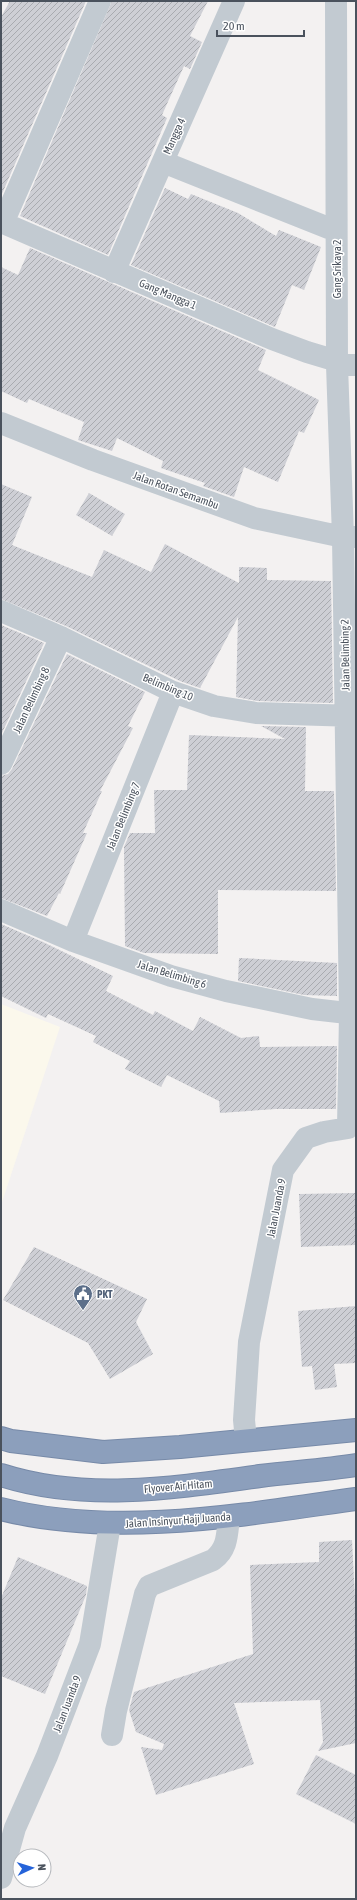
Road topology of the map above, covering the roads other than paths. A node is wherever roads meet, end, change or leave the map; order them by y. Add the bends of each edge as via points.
1 (100, 1) edge
2 (234, 1) edge
3 (336, 1) edge
4 (163, 162) junction
5 (2, 223) edge
6 (336, 231) junction
7 (114, 272) junction
8 (343, 364) edge
9 (1, 423) edge
10 (349, 537) edge
11 (1, 611) edge
12 (61, 637) junction
13 (173, 692) junction
14 (351, 716) edge
15 (1, 764) edge
16 (352, 866) edge
17 (1, 910) edge
18 (73, 941) junction
19 (353, 1014) edge
20 (352, 1128) edge
21 (356, 1430) edge
22 (1, 1438) edge
23 (246, 1440) junction
24 (356, 1465) edge
25 (1, 1475) edge
26 (356, 1499) edge
27 (1, 1509) edge
28 (229, 1517) junction
29 (110, 1524) junction
30 (112, 1735) dead end
31 (4, 1857) edge
32 (1, 1878) edge

1 - 5 street
2 - 4 street, Mangga 4
3 - 6 street, Gang Srikaya 2
4 - 6 street
4 - 7 street, Mangga 4
5 - 7 street, Gang Mangga 1
6 - 8 street, Gang Srikaya 2
7 - 8 street, Gang Mangga 1 via 272,339
8 - 10 street, Gang Srikaya 2
9 - 10 street, Jalan Rotan Semambu via 93,460 254,518
10 - 14 street, Jalan Belimbing 2
11 - 12 street, Belimbing 10
12 - 13 street, Belimbing 10
12 - 15 street, Jalan Belimbing 8
13 - 14 street, Belimbing 10 via 214,706 256,713
13 - 18 street, Jalan Belimbing 7
14 - 16 street, Jalan Belimbing 2
16 - 19 street, Jalan Belimbing 2
17 - 18 street, Jalan Belimbing 6
18 - 19 street, Jalan Belimbing 6 via 171,976 212,987 312,1009
19 - 20 street, Jalan Juanda 9
20 - 23 street, Jalan Juanda 9 via 324,1132 306,1138 283,1170 249,1342 244,1420
21 - 23 highway
22 - 23 highway via 103,1452
24 - 25 highway, Flyover Air Hitam via 190,1486 113,1491 66,1490
26 - 28 highway, Jalan Insinyur Haji Juanda
27 - 29 highway, Jalan Insinyur Haji Juanda via 20,1514
28 - 29 highway, Jalan Insinyur Haji Juanda
28 - 30 street via 225,1545 221,1554 213,1560 149,1586
29 - 31 street, Jalan Juanda 9 via 90,1644 47,1756
31 - 32 street, Jalan Juanda 9

